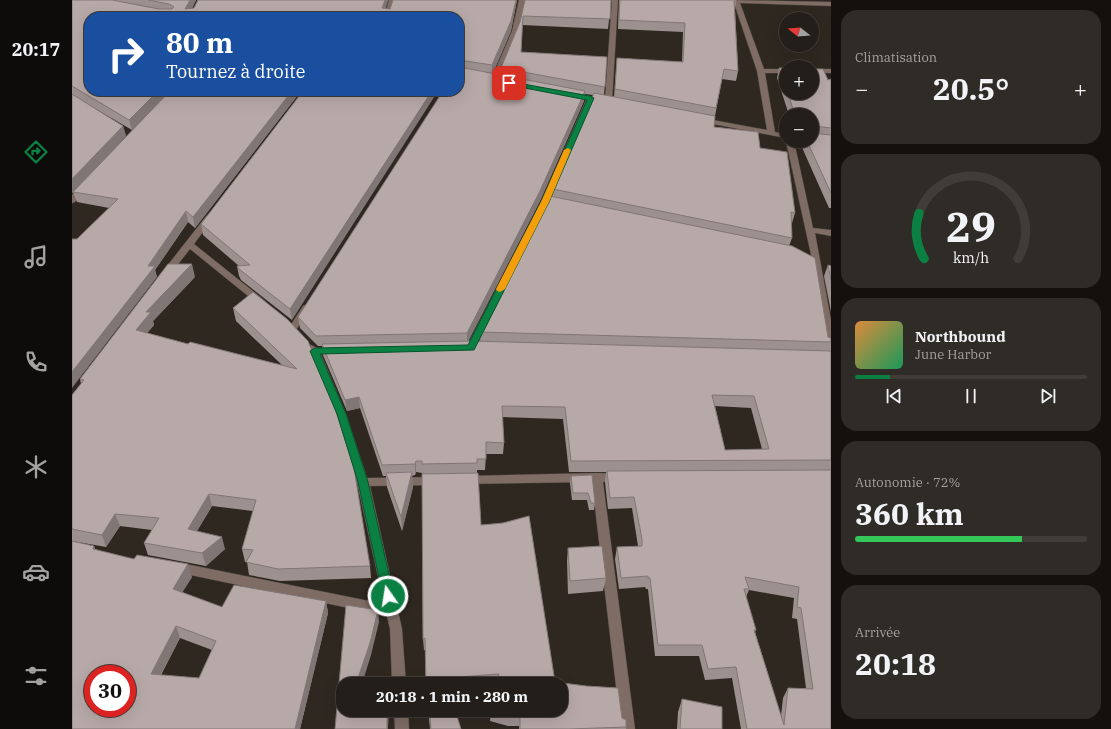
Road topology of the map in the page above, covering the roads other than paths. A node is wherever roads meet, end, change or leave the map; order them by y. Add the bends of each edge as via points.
1 (392, 0) edge
2 (522, 0) edge
3 (615, 0) edge
4 (737, 0) edge
5 (831, 4) edge
6 (388, 12) edge
7 (761, 71) junction
8 (779, 71) edge
9 (819, 71) edge
10 (831, 71) edge
11 (495, 80) edge
12 (561, 93) edge
13 (590, 98) junction
14 (694, 118) edge
15 (771, 133) junction
16 (779, 135) edge
17 (791, 148) edge
18 (88, 182) edge
19 (72, 200) edge
20 (217, 208) edge
21 (809, 230) junction
22 (831, 233) edge
23 (189, 244) junction
24 (160, 282) edge
25 (310, 302) edge
26 (268, 308) edge
27 (470, 348) edge
28 (831, 348) edge
29 (315, 351) junction
30 (346, 351) edge
31 (597, 477) junction
32 (628, 477) edge
33 (363, 482) junction
34 (162, 564) edge
35 (391, 611) junction
36 (399, 677) edge
37 (401, 717) edge
38 (402, 729) edge
39 (628, 729) edge

1 - 6 street
2 - 11 street via 515,31
3 - 13 street via 612,103
4 - 5 street
4 - 7 street
7 - 8 street
7 - 15 street
9 - 10 street
12 - 13 street
13 - 27 street via 549,203
14 - 15 street
15 - 16 street
17 - 21 street
18 - 19 street
20 - 23 street
21 - 22 street
21 - 28 street via 812,258
23 - 24 street
23 - 26 street
25 - 29 street via 296,331
29 - 30 street
29 - 33 street via 342,414
31 - 32 street
31 - 33 street
31 - 39 street
33 - 35 street
34 - 35 street
35 - 36 street via 396,629
37 - 38 street

